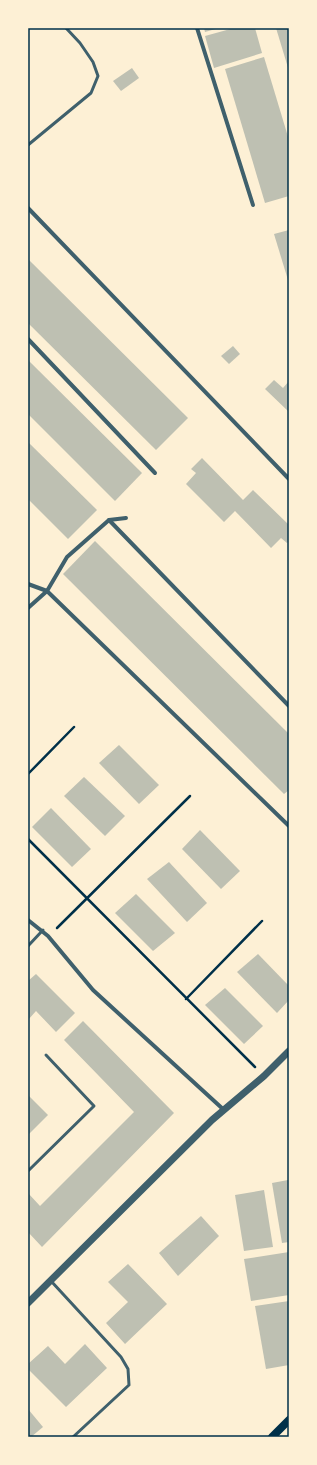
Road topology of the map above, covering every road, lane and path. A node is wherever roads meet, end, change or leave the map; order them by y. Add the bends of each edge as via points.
1 (66, 28) edge
2 (197, 28) edge
3 (28, 145) edge
4 (253, 205) dead end
5 (28, 208) edge
6 (28, 339) edge
7 (155, 473) dead end
8 (289, 479) edge
9 (126, 518) dead end
10 (109, 520) junction
11 (28, 584) edge
12 (47, 591) junction
13 (28, 608) edge
14 (289, 706) edge
15 (74, 727) dead end
16 (28, 774) edge
17 (190, 796) dead end
18 (289, 826) edge
19 (28, 839) edge
20 (86, 898) junction
21 (28, 920) edge
22 (262, 921) dead end
23 (43, 930) junction
24 (48, 936) junction
25 (28, 946) edge
26 (186, 999) junction
27 (289, 1051) edge
28 (46, 1055) dead end
29 (264, 1076) junction
30 (224, 1111) junction
31 (28, 1171) edge
32 (51, 1281) junction
33 (28, 1302) edge
34 (289, 1420) edge
35 (73, 1437) edge
36 (272, 1437) edge

1 - 3 lane via 94,62 98,76 91,93
2 - 4 street
5 - 8 street
6 - 7 street
9 - 10 street
10 - 12 street via 67,557
10 - 14 street
11 - 12 street
12 - 13 street
12 - 18 street
15 - 16 path
17 - 20 path
19 - 20 path
20 - 24 path
20 - 26 path
21 - 23 street
22 - 26 path
23 - 24 street
23 - 25 lane
24 - 30 street via 93,990
26 - 29 path
27 - 29 street
28 - 31 lane via 94,1106
29 - 30 street
30 - 32 street
32 - 33 street
32 - 35 lane via 121,1356 128,1369 129,1385
34 - 36 main road

